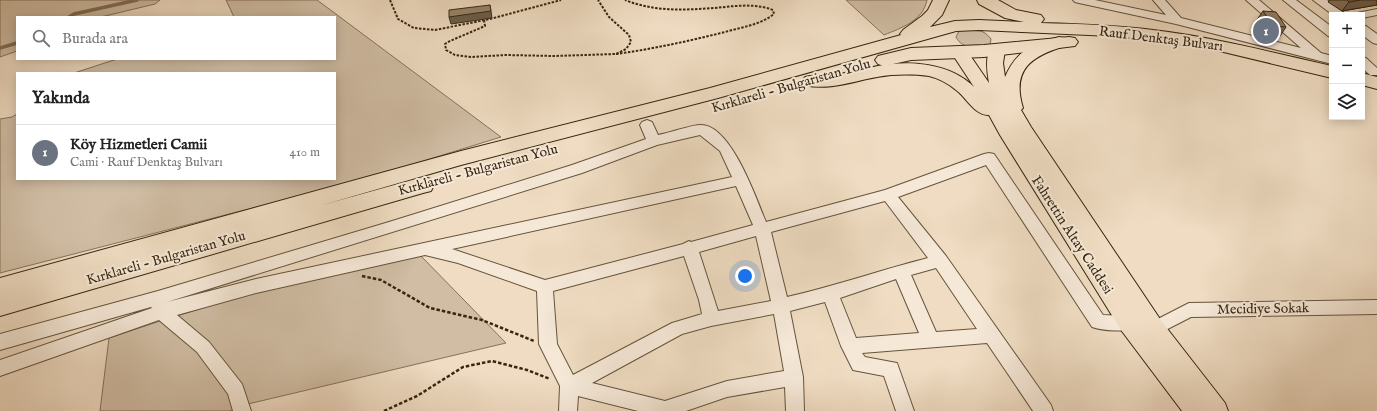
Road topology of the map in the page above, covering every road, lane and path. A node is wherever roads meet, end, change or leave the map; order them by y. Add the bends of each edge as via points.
1 (390, 0) edge
2 (561, 0) edge
3 (598, 0) edge
4 (625, 0) edge
5 (941, 0) edge
6 (950, 0) edge
7 (970, 0) edge
8 (985, 0) edge
9 (1079, 0) edge
10 (1159, 0) edge
11 (1252, 0) edge
12 (1319, 0) edge
13 (1294, 1) edge
14 (1119, 5) edge
15 (1337, 12) edge
16 (1377, 12) edge
17 (1365, 14) edge
18 (484, 20) junction
19 (1329, 20) edge
20 (1177, 21) junction
21 (1320, 22) junction
22 (988, 25) junction
23 (949, 28) junction
24 (1329, 30) edge
25 (1367, 32) edge
26 (1377, 40) edge
27 (1059, 42) junction
28 (1198, 42) junction
29 (894, 44) junction
30 (997, 50) junction
31 (959, 52) junction
32 (616, 54) junction
33 (1317, 56) junction
34 (1329, 59) edge
35 (1365, 66) edge
36 (1329, 71) edge
37 (1370, 75) edge
38 (811, 81) junction
39 (1329, 82) edge
40 (1365, 91) edge
41 (1377, 94) edge
42 (1014, 130) junction
43 (650, 133) junction
44 (741, 180) junction
45 (888, 195) junction
46 (762, 229) junction
47 (689, 248) junction
48 (422, 249) junction
49 (940, 261) junction
50 (901, 271) junction
51 (360, 275) dead end
52 (545, 287) junction
53 (0, 288) edge
54 (830, 294) junction
55 (159, 305) junction
56 (0, 306) edge
57 (781, 306) junction
58 (1377, 306) edge
59 (711, 319) junction
60 (1139, 327) junction
61 (991, 335) junction
62 (931, 340) junction
63 (0, 342) edge
64 (850, 346) junction
65 (549, 347) junction
66 (0, 368) edge
67 (794, 377) junction
68 (569, 386) junction
69 (663, 410) edge
70 (242, 411) edge
71 (384, 411) edge
72 (568, 411) edge
73 (795, 411) edge
74 (905, 411) edge
75 (1044, 411) edge
76 (1197, 411) edge
77 (1216, 411) edge

1 - 18 path via 398,19 414,28 435,30
2 - 18 path
3 - 32 path via 609,17 629,35 631,42 626,49
4 - 32 path via 635,5 664,11 759,6 773,10 774,14 769,18 694,41
5 - 29 highway via 938,10 925,24
6 - 23 highway
7 - 22 highway
8 - 28 highway via 1021,17 1142,30
9 - 14 street, Rauf Denktaş Bulvarı
10 - 20 street
11 - 33 street
12 - 15 street
13 - 21 street
14 - 20 street, Rauf Denktaş Bulvarı
16 - 17 street
18 - 32 path via 485,26 476,32 455,37 445,44 446,50 472,57
19 - 21 street
20 - 33 street, Rauf Denktaş Bulvarı
21 - 24 street
22 - 23 highway, Rauf Denktaş Bulvarı
22 - 28 highway, Rauf Denktaş Bulvarı via 1111,31
22 - 30 highway via 995,35
23 - 29 highway, Kırklareli - Bulgaristan Yolu
23 - 31 highway
25 - 26 street
27 - 30 highway, Rauf Denktaş Bulvarı
27 - 39 highway, Rauf Denktaş Bulvarı via 1100,42 1159,47
27 - 42 main road via 1041,47 1020,64 1011,83
28 - 36 highway, Rauf Denktaş Bulvarı
29 - 53 highway, Kırklareli - Bulgaristan Yolu via 461,158
30 - 31 highway, Kırklareli - Bulgaristan Yolu
30 - 42 main road, Fahrettin Altay Caddesi via 997,82
31 - 38 highway, Kırklareli - Bulgaristan Yolu via 911,54
31 - 42 main road, Fahrettin Altay Caddesi
33 - 34 street, Rauf Denktaş Bulvarı
35 - 37 street
38 - 42 main road via 843,79 896,68 930,71 944,75 963,86
38 - 43 highway, Kırklareli - Bulgaristan Yolu via 723,106
40 - 41 highway
42 - 60 main road, Fahrettin Altay Caddesi
43 - 44 street via 701,130 709,134 725,148
43 - 55 street via 577,169
43 - 56 highway, Kırklareli - Bulgaristan Yolu via 459,175
44 - 46 street
44 - 48 street
45 - 46 street
45 - 49 street
45 - 60 street via 989,158 1098,322
46 - 47 street
46 - 57 street
47 - 52 street
47 - 59 street
48 - 52 street via 459,257
48 - 55 street
49 - 50 street
49 - 61 street
50 - 54 street
50 - 62 street
51 - 65 path via 381,280 430,308 482,320
52 - 65 street
54 - 57 street
54 - 64 street
55 - 63 street
55 - 66 street
55 - 70 street via 202,347 236,390
57 - 59 street
57 - 67 street
58 - 60 street, Mecidiye Sokak via 1189,310
59 - 68 street via 678,328
60 - 76 main road, Fahrettin Altay Caddesi
60 - 77 main road, Fahrettin Altay Caddesi
61 - 62 street
61 - 75 street
62 - 64 street
64 - 74 street via 859,364 891,369
65 - 68 street
67 - 69 street via 728,388
67 - 73 street
68 - 69 street
68 - 71 path via 527,370 492,361 463,366 416,396
68 - 72 street

